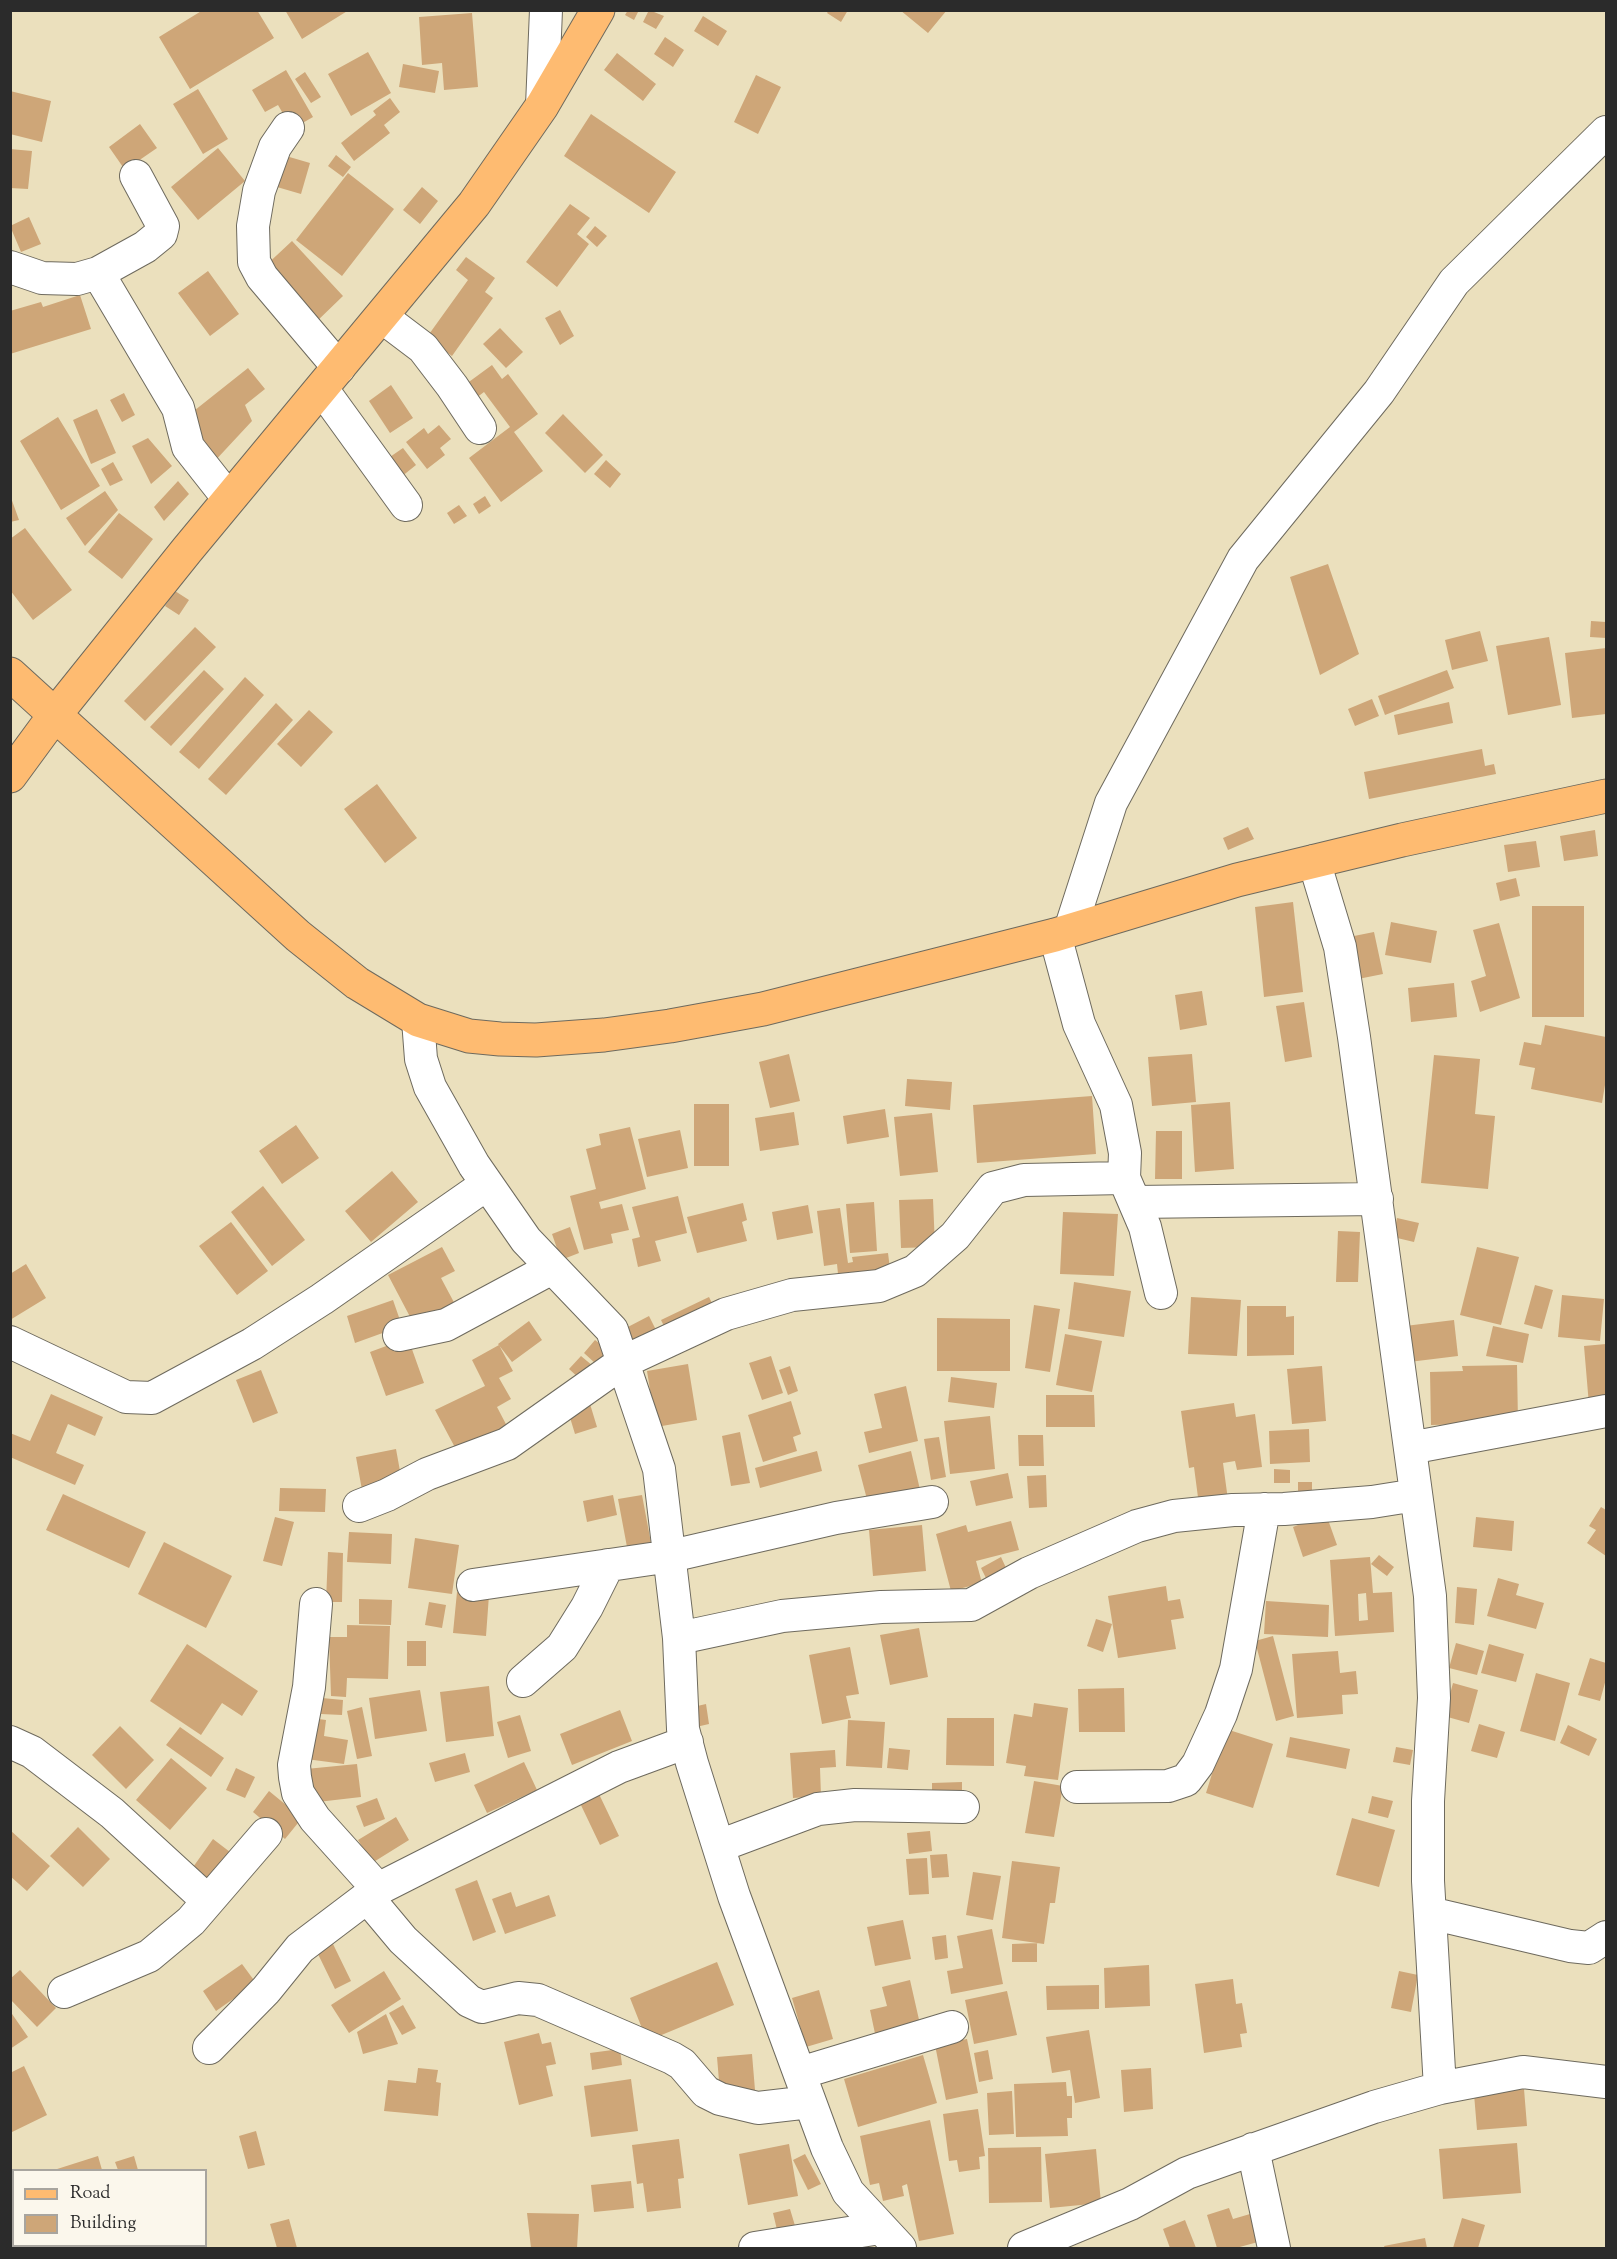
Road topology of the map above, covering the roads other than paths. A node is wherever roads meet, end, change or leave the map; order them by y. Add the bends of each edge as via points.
1 (598, 10) edge
2 (548, 11) edge
3 (542, 106) junction
4 (288, 128) dead end
5 (1606, 132) edge
6 (136, 176) dead end
7 (10, 267) edge
8 (98, 273) junction
9 (382, 317) junction
10 (331, 378) junction
11 (480, 428) dead end
12 (229, 499) junction
13 (406, 505) dead end
14 (14, 682) edge
15 (54, 716) junction
16 (10, 776) edge
17 (1606, 796) edge
18 (1314, 861) junction
19 (1063, 932) junction
20 (418, 1020) junction
21 (487, 1184) junction
22 (1129, 1190) junction
23 (1377, 1199) junction
24 (552, 1268) junction
25 (1161, 1293) dead end
26 (399, 1335) dead end
27 (10, 1342) edge
28 (622, 1362) junction
29 (1606, 1411) edge
30 (1410, 1448) junction
31 (1416, 1495) junction
32 (932, 1502) dead end
33 (359, 1506) dead end
34 (1264, 1509) junction
35 (671, 1556) junction
36 (608, 1565) junction
37 (473, 1585) dead end
38 (316, 1604) dead end
39 (679, 1638) junction
40 (524, 1681) dead end
41 (10, 1742) edge
42 (687, 1743) junction
43 (1077, 1787) dead end
44 (963, 1807) dead end
45 (266, 1834) dead end
46 (720, 1846) junction
47 (373, 1893) junction
48 (208, 1901) junction
49 (1430, 1913) junction
50 (1606, 1936) edge
51 (64, 1992) dead end
52 (952, 2027) dead end
53 (208, 2048) dead end
54 (1606, 2082) edge
55 (805, 2087) junction
56 (1440, 2088) junction
57 (1253, 2149) junction
58 (890, 2238) edge
59 (755, 2248) edge
60 (1024, 2248) edge
61 (1274, 2248) edge

1 - 3 main road
2 - 3 street
3 - 9 main road via 474,204
4 - 10 street via 275,147 259,190 253,226 254,262
5 - 19 street via 1454,282 1379,392 1243,559 1111,803
6 - 8 street via 161,220 161,234
7 - 8 street via 62,281
8 - 12 street via 178,408 188,447
9 - 10 main road
9 - 11 street via 423,348
10 - 12 main road
10 - 13 street
12 - 15 main road
14 - 15 main road
15 - 16 main road
15 - 20 main road via 298,936 357,983
17 - 18 main road
18 - 19 main road
18 - 23 street via 1340,948
19 - 20 main road via 833,994 670,1026 536,1040 469,1036
19 - 22 street via 1079,1024 1116,1105
20 - 21 street via 421,1059 430,1088
21 - 24 street via 526,1240
21 - 27 street via 272,1331 152,1398 126,1397
22 - 23 street
22 - 25 street via 1145,1227
22 - 28 street via 1024,1180 993,1188 955,1236 915,1271 879,1286 792,1296 726,1314
23 - 30 street
24 - 26 street via 446,1325
24 - 28 street via 612,1330
28 - 33 street via 507,1444 427,1474
28 - 35 street via 659,1469
29 - 30 street
30 - 31 street
31 - 34 street
31 - 49 street via 1430,1596 1434,1698 1428,1802
32 - 35 street via 836,1518
34 - 39 street via 1174,1516 1137,1526 1029,1573 971,1605 881,1607 782,1616
34 - 43 street via 1236,1669 1198,1764 1186,1780 1168,1786
35 - 36 street
35 - 39 street
36 - 37 street
36 - 40 street via 562,1647
38 - 47 street via 309,1687 294,1765 298,1793
39 - 42 street
41 - 48 street via 32,1752 112,1813
42 - 46 street
42 - 47 street via 619,1767
44 - 46 street via 855,1805 818,1809
45 - 48 street
46 - 55 street via 734,1896
47 - 53 street via 300,1948 266,1990
47 - 55 street via 403,1940 469,2001 482,2007 518,1998 538,2000 672,2058 706,2092 720,2099 758,2108
48 - 51 street via 191,1921 148,1956
49 - 50 street via 1570,1946 1589,1948
49 - 56 street
52 - 55 street
54 - 56 street via 1523,2072
55 - 58 street via 848,2192
56 - 57 street
57 - 60 street via 1187,2173 1130,2204
57 - 61 street
58 - 59 street

